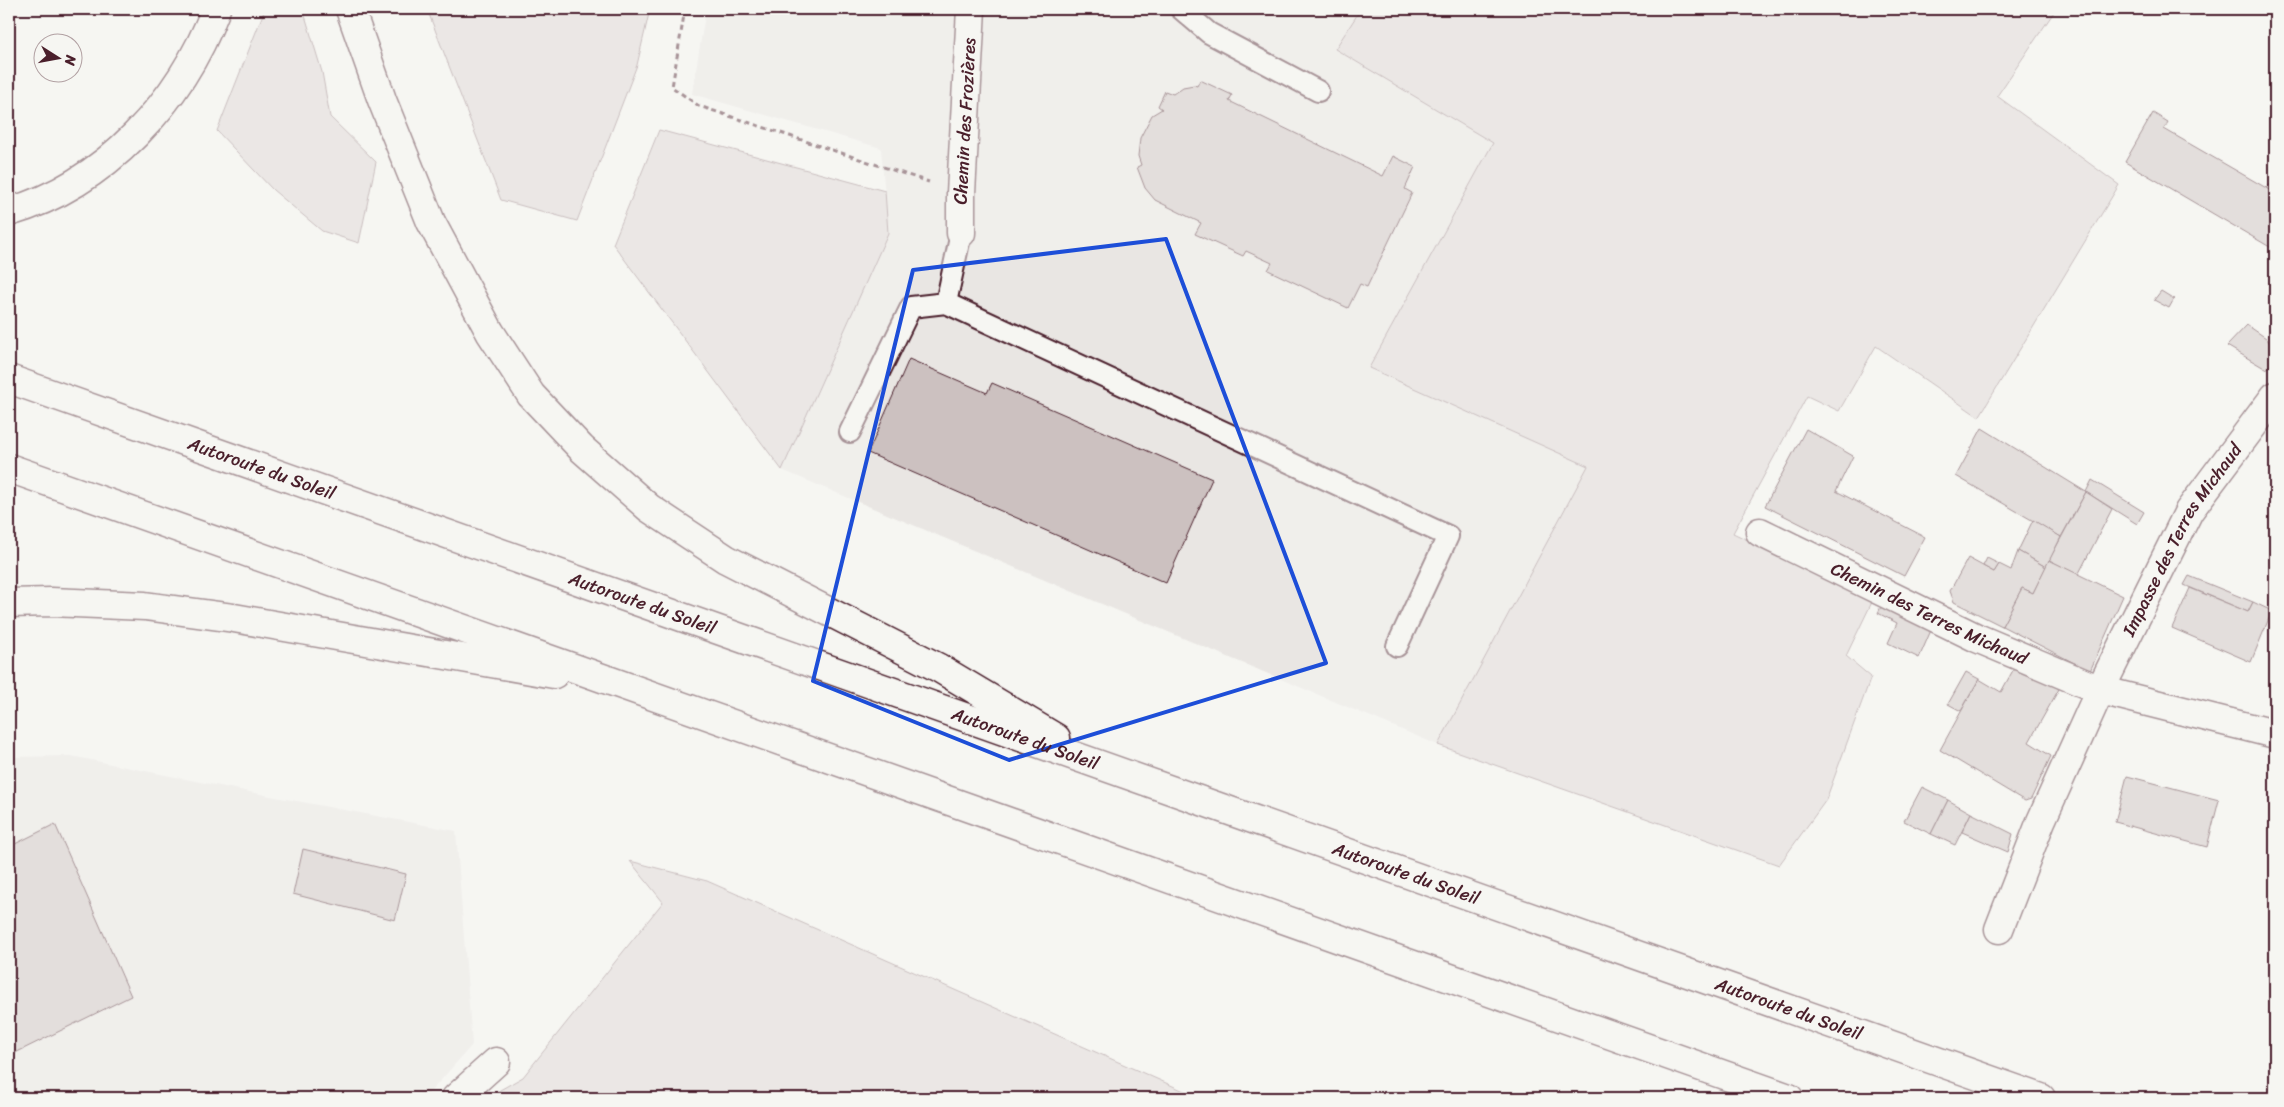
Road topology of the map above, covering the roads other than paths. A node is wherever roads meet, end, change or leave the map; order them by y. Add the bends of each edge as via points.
1 (216, 9) edge
2 (350, 9) edge
3 (972, 9) edge
4 (1181, 9) edge
5 (1318, 91) dead end
6 (9, 212) edge
7 (961, 232) joint
8 (946, 303) junction
9 (9, 379) edge
10 (2275, 396) edge
11 (850, 432) dead end
12 (9, 468) edge
13 (1760, 532) dead end
14 (9, 603) edge
15 (1397, 646) dead end
16 (633, 688) junction
17 (2100, 690) junction
18 (2275, 734) edge
19 (1107, 769) junction
20 (1999, 929) dead end
21 (496, 1062) dead end
22 (456, 1098) edge
23 (1789, 1098) edge
24 (2041, 1098) edge

1 - 6 main road via 188,68 163,105 135,137 97,168 59,190
2 - 19 main road via 431,222 490,332 531,395 582,449 649,508 726,559 939,668
3 - 7 main road, Chemin des Frozières
4 - 5 lane via 1209,33
7 - 8 lane
8 - 11 lane via 910,307
8 - 15 lane via 1448,536
9 - 19 main road, Autoroute du Soleil
10 - 17 main road, Impasse des Terres Michaud via 2189,511
12 - 16 main road
13 - 17 main road, Chemin des Terres Michaud via 1977,638
14 - 16 main road via 145,606 224,616
16 - 23 main road
17 - 18 main road, Chemin des Terres Michaud
17 - 20 main road via 2041,821
19 - 24 main road, Autoroute du Soleil
21 - 22 main road

